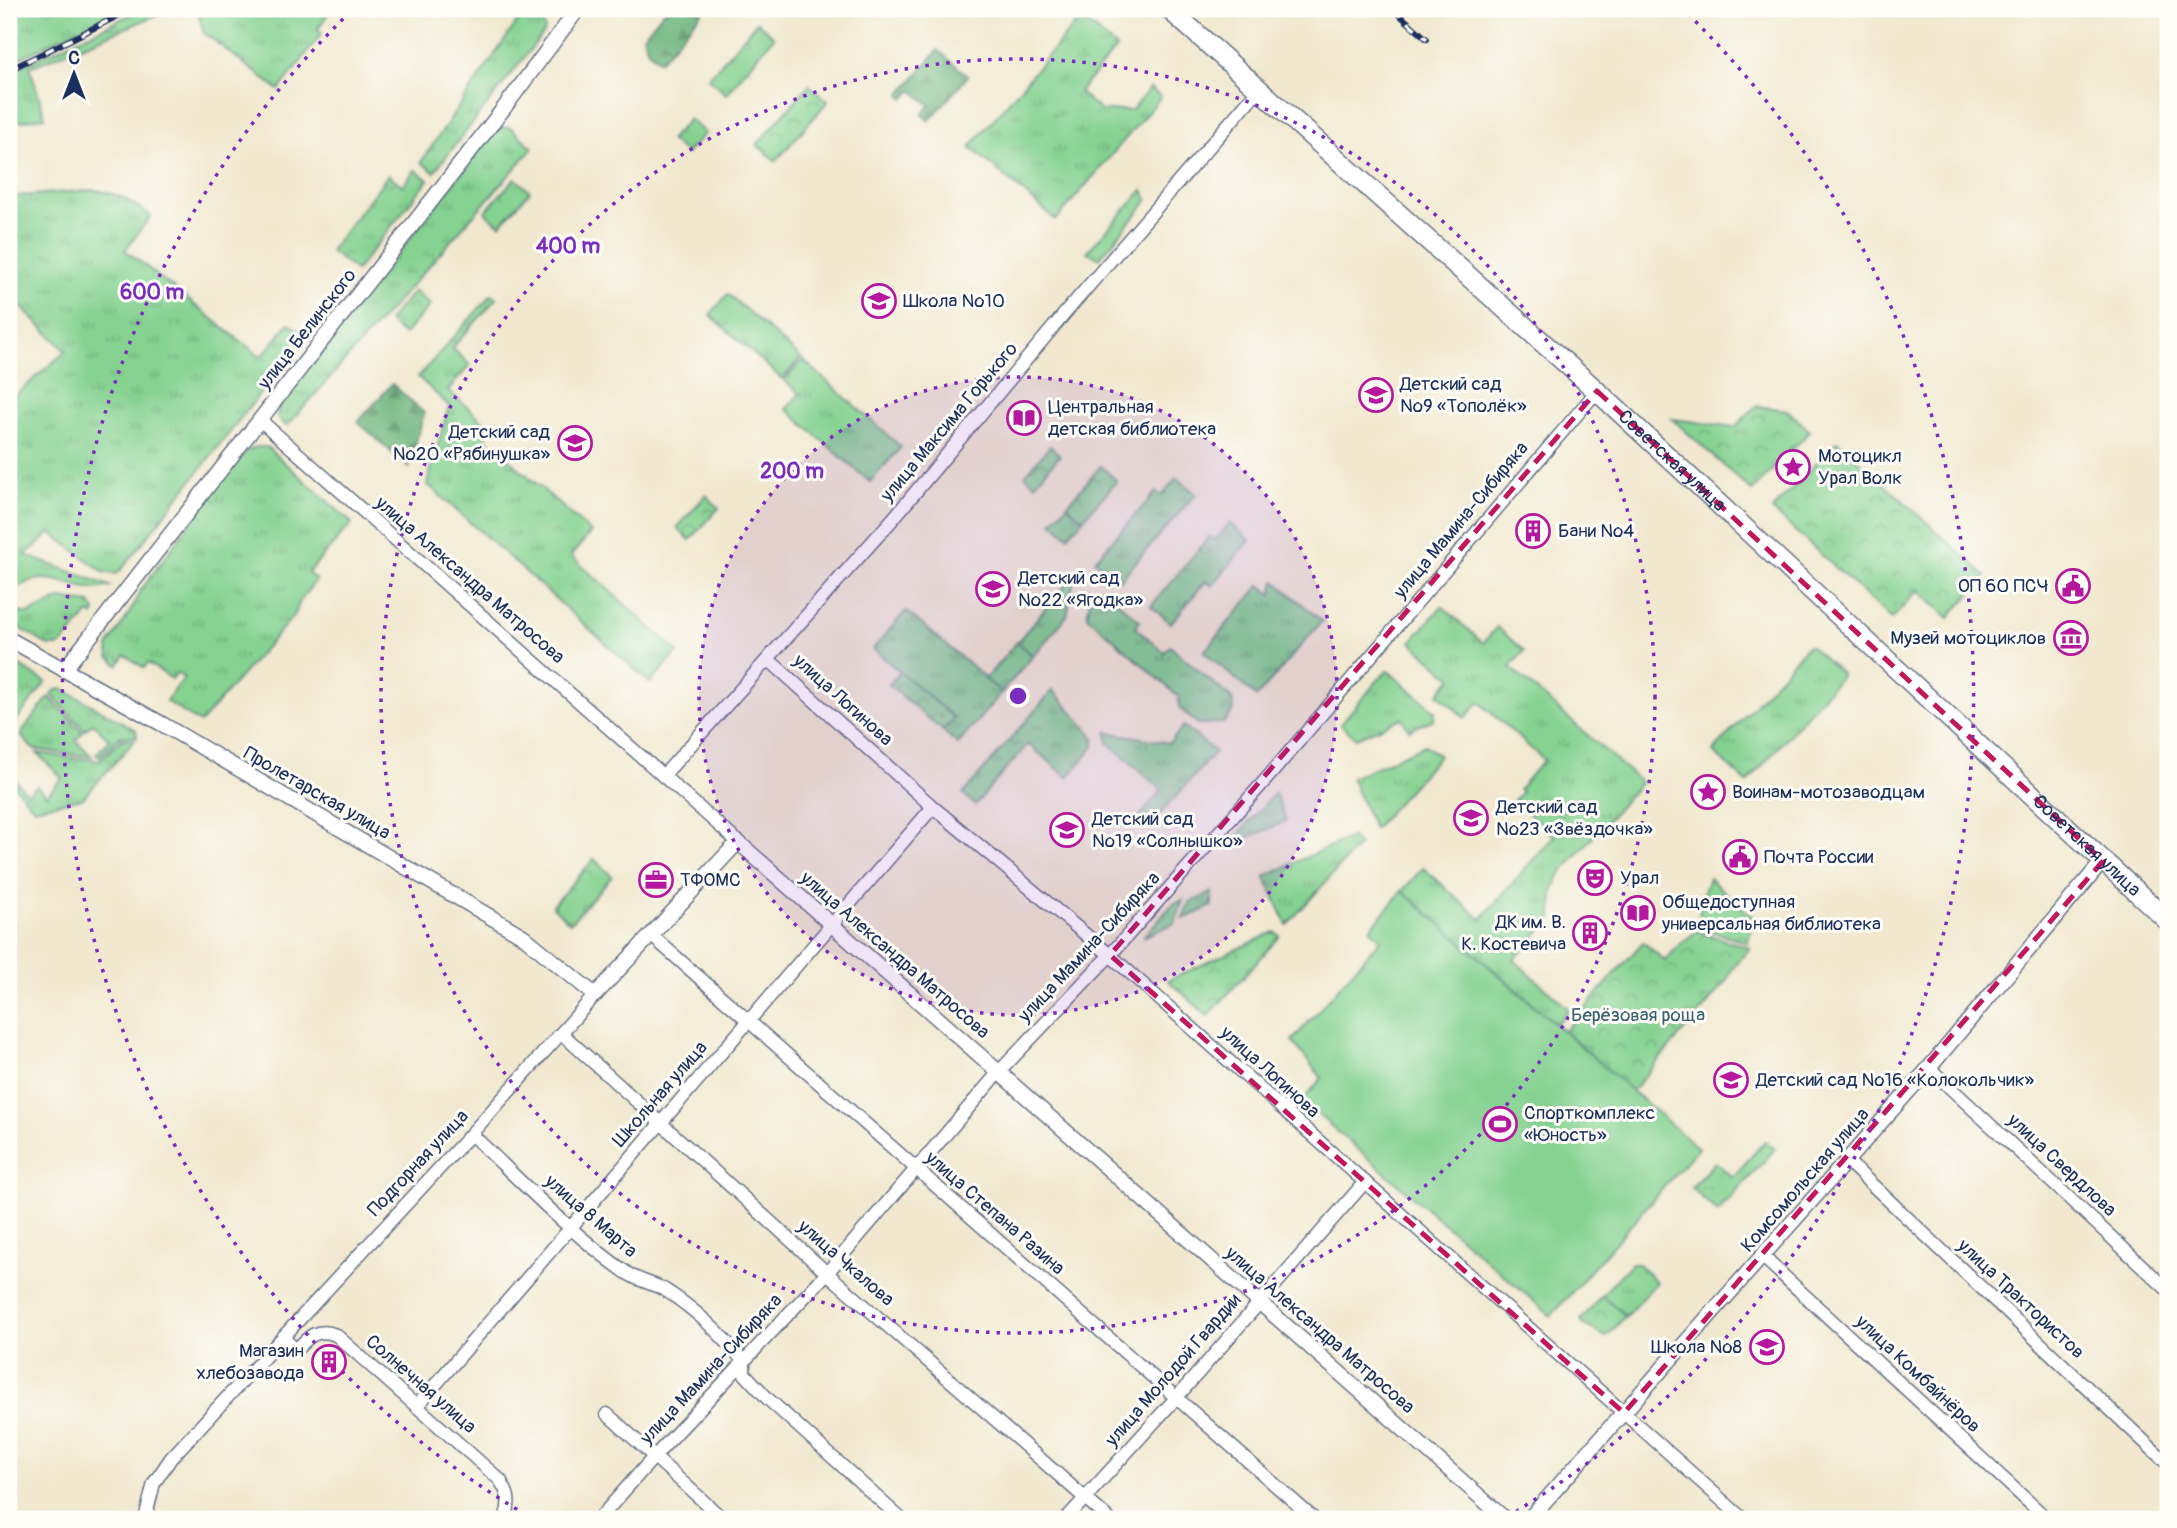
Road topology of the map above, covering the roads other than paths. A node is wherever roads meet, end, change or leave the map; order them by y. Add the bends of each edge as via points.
1 (578, 9) edge
2 (1168, 9) edge
3 (1259, 89) junction
4 (1597, 391) junction
5 (260, 420) junction
6 (9, 639) edge
7 (768, 659) junction
8 (64, 670) junction
9 (663, 776) junction
10 (933, 807) junction
11 (738, 842) junction
12 (2104, 860) junction
13 (2168, 920) edge
14 (830, 925) junction
15 (651, 935) junction
16 (1110, 956) junction
17 (595, 995) junction
18 (749, 1023) junction
19 (561, 1033) junction
20 (1929, 1068) junction
21 (999, 1072) junction
22 (661, 1123) junction
23 (471, 1134) junction
24 (1847, 1161) junction
25 (917, 1171) junction
26 (1365, 1182) junction
27 (570, 1226) junction
28 (1763, 1256) junction
29 (827, 1273) junction
30 (2168, 1290) edge
31 (1259, 1302) junction
32 (283, 1338) junction
33 (744, 1362) junction
34 (1177, 1397) junction
35 (417, 1406) junction
36 (1624, 1413) junction
37 (607, 1414) dead end
38 (653, 1458) junction
39 (2168, 1464) edge
40 (1086, 1498) junction
41 (506, 1518) edge
42 (145, 1519) edge
43 (599, 1519) edge
44 (723, 1519) edge
45 (901, 1519) edge
46 (1066, 1519) edge
47 (1109, 1519) edge
48 (1314, 1519) edge
49 (1505, 1519) edge
50 (1529, 1519) edge
51 (1742, 1519) edge
52 (2047, 1519) edge

1 - 5 street, улица Белинского
2 - 3 main road, Советская улица
3 - 4 main road, Советская улица
3 - 7 street, улица Максима Горького
4 - 12 main road, Советская улица
4 - 16 street, улица Мамина-Сибиряка
5 - 8 street, улица Белинского
5 - 9 street, улица Александра Матросова
6 - 8 street, Пролетарская улица
7 - 9 street, улица Максима Горького
7 - 10 street, улица Логинова
8 - 17 street, Пролетарская улица via 523,936
9 - 11 street, улица Александра Матросова
10 - 14 street, Школьная улица
10 - 16 street, улица Логинова
11 - 14 street, улица Александра Матросова
11 - 15 street, Подгорная улица
12 - 13 main road, Советская улица
12 - 20 street, Комсомольская улица
14 - 18 street, Школьная улица
14 - 21 street, улица Александра Матросова
15 - 17 street, Подгорная улица
15 - 18 street, улица Степана Разина
16 - 21 street, улица Мамина-Сибиряка
16 - 26 street, улица Логинова
17 - 19 street, Подгорная улица
18 - 22 street, Школьная улица
18 - 25 street, улица Степана Разина
19 - 22 street, улица Чкалова
19 - 23 street, Подгорная улица
20 - 24 street, Комсомольская улица
20 - 30 street, улица Свердлова
21 - 25 street, улица Мамина-Сибиряка
21 - 31 street, улица Александра Матросова
22 - 27 street, Школьная улица
22 - 29 street, улица Чкалова
23 - 27 street, улица 8 Марта
23 - 32 street, Подгорная улица
24 - 28 street, Комсомольская улица
24 - 39 street, улица Трактористов
25 - 29 street, улица Мамина-Сибиряка
25 - 34 street, улица Степана Разина
26 - 31 street, улица Молодой Гвардии
26 - 36 street, улица Логинова
27 - 33 street, улица 8 Марта via 628,1274 664,1289 696,1313
27 - 35 street, Школьная улица
28 - 36 street, Комсомольская улица
28 - 52 street, улица Комбайнёров
29 - 33 street, улица Мамина-Сибиряка
29 - 40 street, улица Чкалова
31 - 34 street, улица Молодой Гвардии
31 - 49 street, улица Александра Матросова
32 - 35 street, Солнечная улица via 296,1350 318,1332 336,1335
32 - 42 street, Подгорная улица via 166,1465 155,1483
33 - 38 street, улица Мамина-Сибиряка
33 - 45 street, улица 8 Марта via 744,1373 768,1399
34 - 40 street, улица Молодой Гвардии
34 - 48 street, улица Степана Разина
35 - 41 street, Солнечная улица via 500,1480 509,1494
36 - 50 street, Комсомольская улица
36 - 51 street, улица Логинова
37 - 38 street
38 - 43 street, улица Мамина-Сибиряка
38 - 44 street
40 - 46 street, улица Молодой Гвардии
40 - 47 street, улица Чкалова

